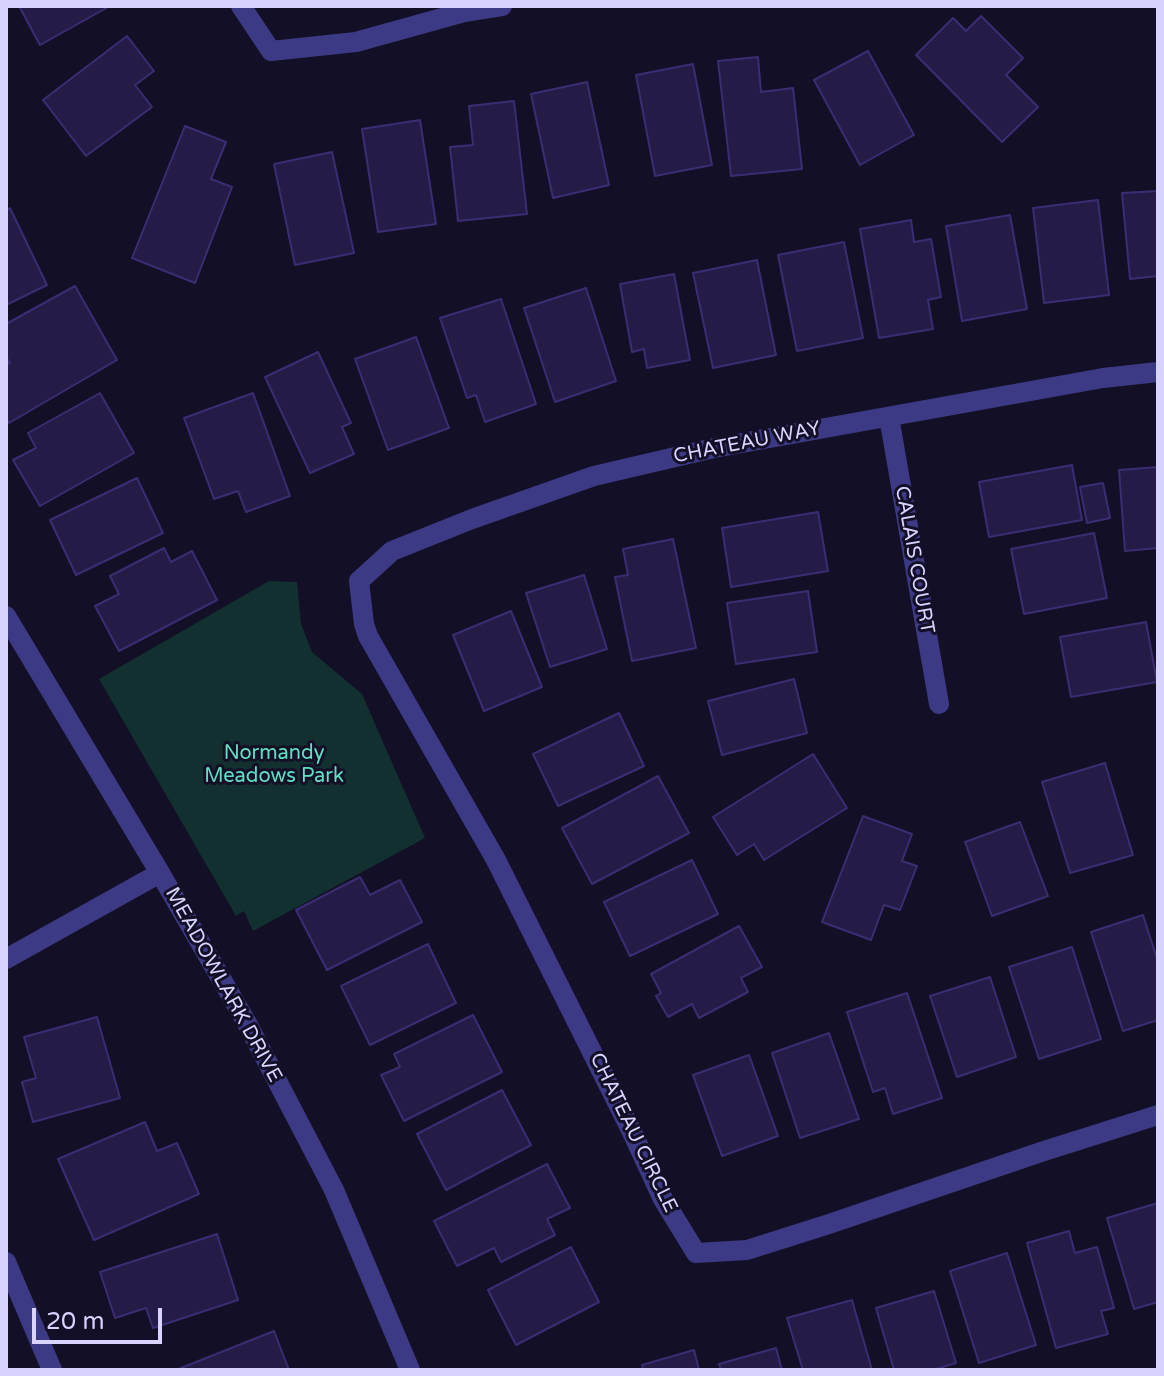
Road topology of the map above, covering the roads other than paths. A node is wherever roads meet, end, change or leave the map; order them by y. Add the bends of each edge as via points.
1 (241, 6) edge
2 (502, 6) edge
3 (1158, 372) edge
4 (889, 417) junction
5 (359, 581) joint
6 (6, 616) edge
7 (939, 704) dead end
8 (160, 873) junction
9 (6, 959) edge
10 (1158, 1115) edge
11 (6, 1262) edge
12 (52, 1370) edge
13 (410, 1370) edge

1 - 2 street via 271,51 356,42
3 - 4 street, CHATEAU WAY
4 - 5 street, CHATEAU WAY via 594,476 392,551
4 - 7 street, CALAIS COURT
5 - 10 street, CHATEAU CIRCLE via 368,636 496,860 663,1199 696,1253 747,1250
6 - 8 street, MEADOWLARK DRIVE
8 - 9 street
8 - 13 street, MEADOWLARK DRIVE via 248,1025 334,1190
11 - 12 street

